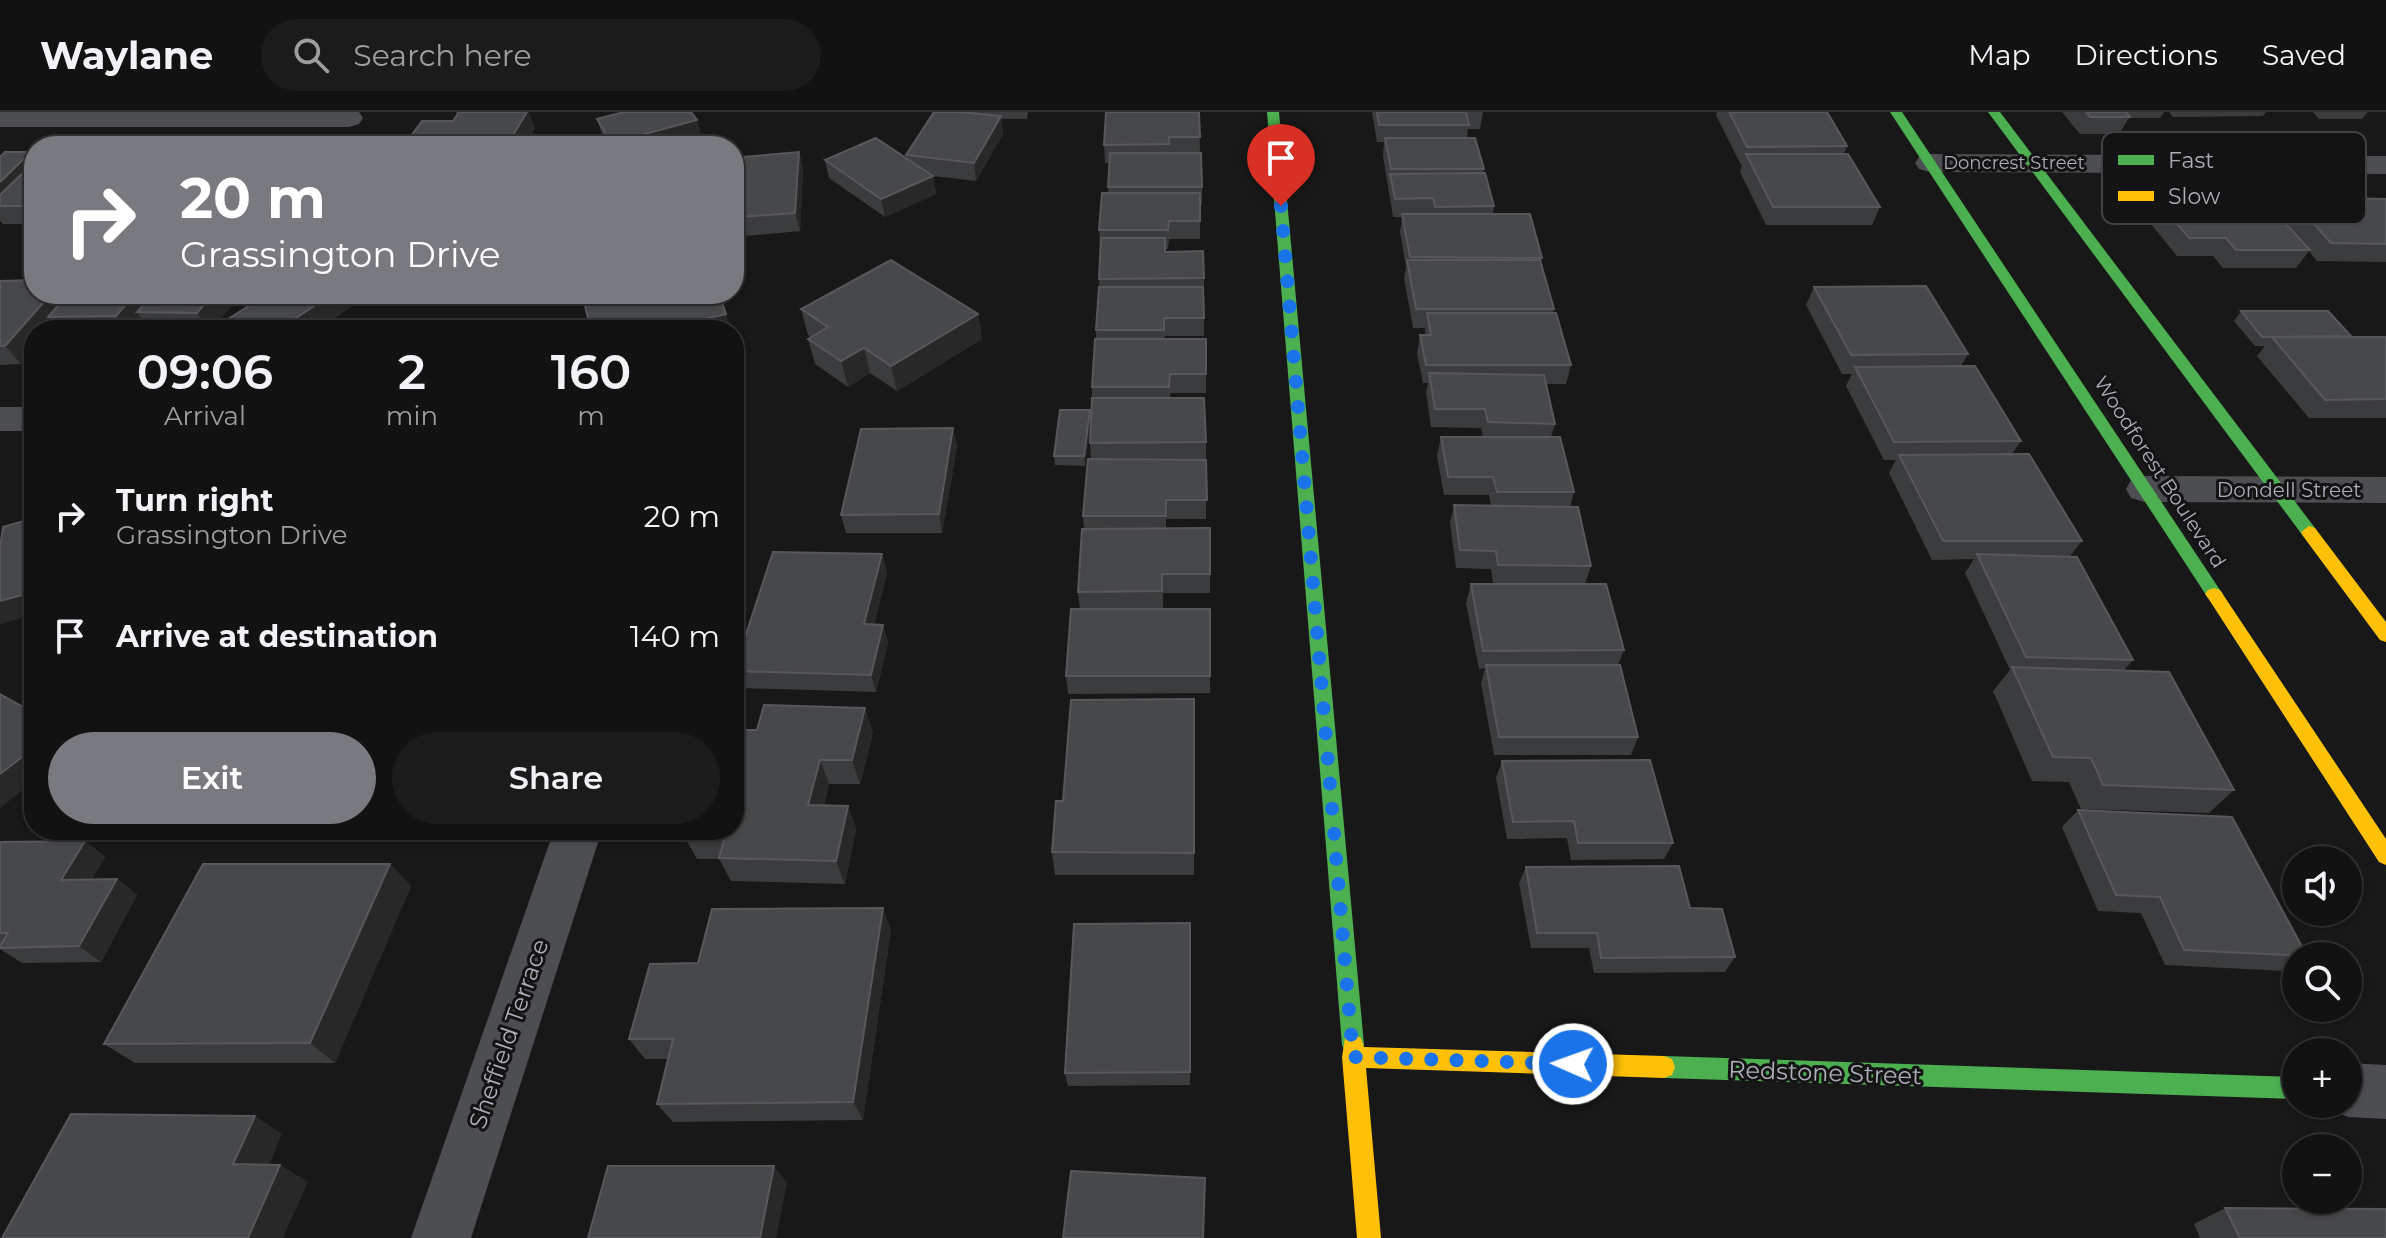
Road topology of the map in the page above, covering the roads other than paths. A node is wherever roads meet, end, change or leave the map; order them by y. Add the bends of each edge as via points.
1 (1273, 112) edge
2 (1896, 112) edge
3 (1994, 112) edge
4 (0, 118) edge
5 (349, 118) dead end
6 (1930, 163) junction
7 (2032, 164) junction
8 (2102, 164) edge
9 (2366, 165) edge
10 (2386, 165) edge
11 (0, 419) edge
12 (24, 419) edge
13 (2145, 489) junction
14 (2277, 490) junction
15 (2386, 490) edge
16 (2386, 635) edge
17 (575, 840) edge
18 (2386, 856) edge
19 (1353, 1057) junction
20 (2282, 1088) edge
21 (2362, 1091) edge
22 (2386, 1092) edge
23 (441, 1238) edge
24 (1369, 1238) edge

1 - 19 main road
2 - 6 main road, Woodforest Boulevard
3 - 7 main road
4 - 5 street
6 - 7 street, Doncrest Street
6 - 13 main road, Woodforest Boulevard
7 - 8 street, Doncrest Street
7 - 14 main road
9 - 10 street, Doncrest Street
11 - 12 street
13 - 14 street, Dondell Street
13 - 18 main road, Woodforest Boulevard
14 - 15 street, Dondell Street
14 - 16 main road
17 - 23 street, Sheffield Terrace
19 - 20 main road, Redstone Street
19 - 24 main road
21 - 22 street

